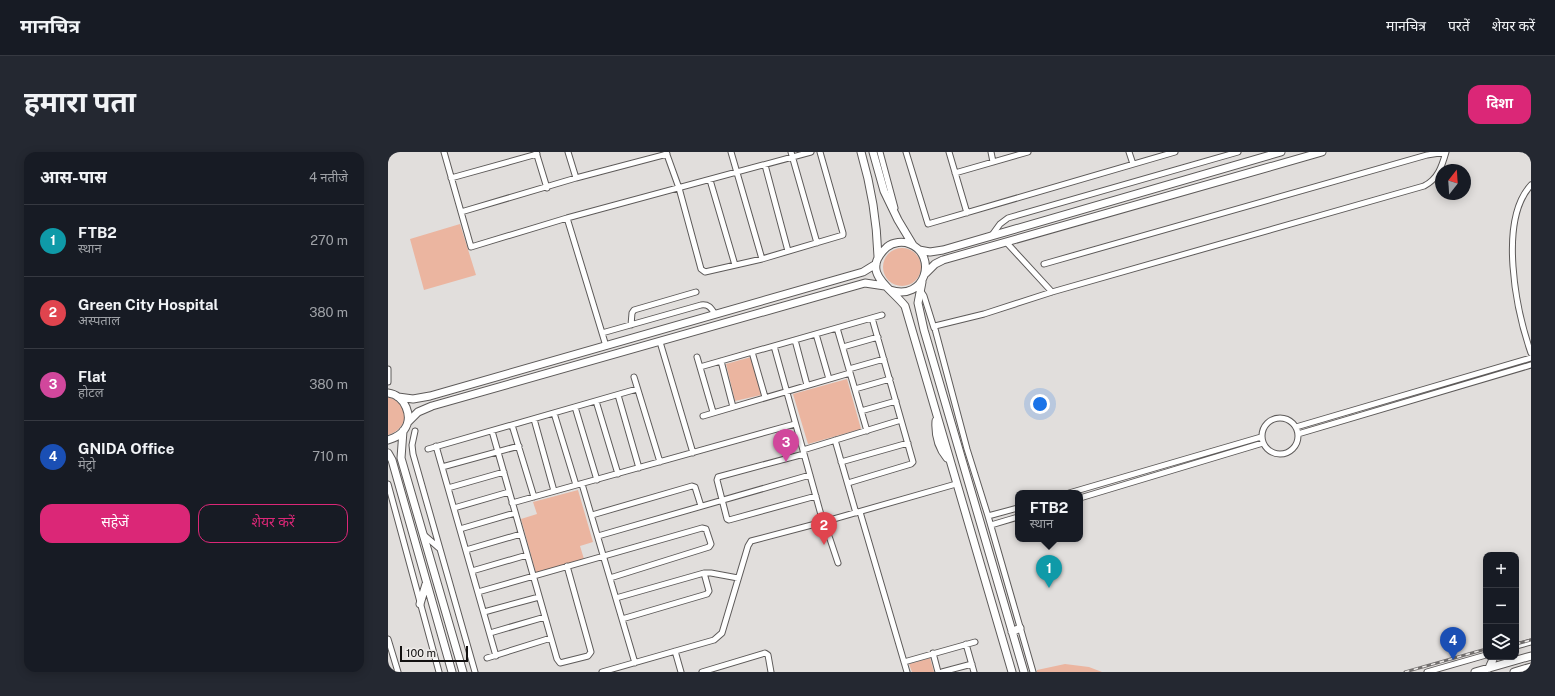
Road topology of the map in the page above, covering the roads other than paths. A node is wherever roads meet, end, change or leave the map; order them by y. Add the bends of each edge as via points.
1 (444, 152) edge
2 (568, 152) edge
3 (731, 152) edge
4 (811, 152) edge
5 (820, 152) edge
6 (861, 152) edge
7 (874, 152) edge
8 (880, 152) edge
9 (906, 152) edge
10 (949, 152) edge
11 (991, 152) edge
12 (1028, 152) edge
13 (1129, 152) edge
14 (1175, 152) edge
15 (1238, 152) edge
16 (1281, 152) edge
17 (1322, 152) edge
18 (536, 153) edge
19 (666, 153) edge
20 (1228, 153) edge
21 (1162, 154) edge
22 (792, 155) edge
23 (994, 162) junction
24 (1133, 164) junction
25 (766, 165) junction
26 (1232, 166) junction
27 (737, 173) junction
28 (955, 173) junction
29 (452, 178) junction
30 (576, 178) junction
31 (710, 180) junction
32 (1531, 185) edge
33 (547, 188) junction
34 (679, 188) junction
35 (461, 212) junction
36 (966, 213) junction
37 (567, 218) junction
38 (898, 220) junction
39 (992, 235) junction
40 (1006, 242) junction
41 (817, 243) junction
42 (916, 247) junction
43 (788, 251) junction
44 (762, 259) junction
45 (877, 261) junction
46 (1044, 264) dead end
47 (735, 265) junction
48 (924, 276) junction
49 (887, 288) junction
50 (920, 290) junction
51 (696, 292) dead end
52 (1052, 292) junction
53 (716, 314) junction
54 (882, 315) dead end
55 (872, 318) junction
56 (631, 325) junction
57 (837, 328) junction
58 (934, 328) junction
59 (602, 333) junction
60 (816, 334) junction
61 (878, 337) junction
62 (795, 340) junction
63 (660, 342) junction
64 (606, 346) junction
65 (774, 346) junction
66 (843, 347) junction
67 (752, 352) junction
68 (1531, 353) edge
69 (697, 357) dead end
70 (1531, 358) edge
71 (884, 359) junction
72 (721, 361) junction
73 (1531, 365) edge
74 (700, 367) junction
75 (388, 369) edge
76 (850, 371) junction
77 (634, 377) dead end
78 (828, 379) junction
79 (890, 379) junction
80 (388, 382) edge
81 (807, 385) junction
82 (638, 389) junction
83 (855, 389) junction
84 (786, 391) junction
85 (391, 393) edge
86 (618, 395) junction
87 (766, 397) junction
88 (596, 401) junction
89 (896, 401) junction
90 (575, 407) junction
91 (733, 407) junction
92 (861, 411) junction
93 (713, 412) junction
94 (554, 413) junction
95 (702, 416) dead end
96 (534, 418) junction
97 (901, 420) junction
98 (408, 422) junction
99 (795, 424) junction
100 (512, 425) junction
101 (1296, 428) junction
102 (492, 430) junction
103 (867, 430) junction
104 (403, 431) junction
105 (415, 431) dead end
106 (1298, 434) junction
107 (1261, 437) junction
108 (388, 440) edge
109 (835, 440) junction
110 (908, 443) junction
111 (1262, 443) junction
112 (436, 446) junction
113 (519, 446) junction
114 (428, 449) dead end
115 (498, 451) junction
116 (803, 452) junction
117 (388, 453) edge
118 (693, 453) junction
119 (660, 462) junction
120 (842, 462) junction
121 (442, 467) junction
122 (639, 468) junction
123 (504, 472) junction
124 (618, 474) junction
125 (810, 475) junction
126 (597, 480) junction
127 (848, 483) junction
128 (388, 484) edge
129 (582, 484) junction
130 (956, 484) junction
131 (576, 486) junction
132 (448, 488) junction
133 (1079, 490) edge
134 (509, 492) junction
135 (554, 492) junction
136 (816, 496) junction
137 (534, 497) junction
138 (1083, 497) edge
139 (722, 500) junction
140 (512, 503) junction
141 (701, 506) junction
142 (454, 508) junction
143 (1015, 509) edge
144 (858, 512) junction
145 (515, 513) junction
146 (592, 515) junction
147 (988, 516) junction
148 (1015, 518) edge
149 (823, 522) junction
150 (991, 525) junction
151 (460, 529) junction
152 (521, 534) junction
153 (424, 535) junction
154 (598, 536) junction
155 (439, 548) junction
156 (466, 550) junction
157 (527, 555) junction
158 (604, 556) junction
159 (838, 563) dead end
160 (567, 566) junction
161 (472, 571) junction
162 (704, 573) junction
163 (533, 575) junction
164 (610, 578) junction
165 (738, 578) junction
166 (426, 583) junction
167 (478, 592) junction
168 (539, 597) junction
169 (616, 598) junction
170 (420, 604) junction
171 (484, 612) junction
172 (545, 617) junction
173 (622, 619) junction
174 (1020, 628) junction
175 (1012, 632) junction
176 (490, 633) junction
177 (551, 638) junction
178 (388, 639) edge
179 (975, 642) dead end
180 (1531, 642) edge
181 (966, 644) junction
182 (1519, 645) edge
183 (675, 651) junction
184 (933, 654) junction
185 (496, 656) junction
186 (1483, 656) edge
187 (1531, 656) edge
188 (487, 658) dead end
189 (1493, 660) edge
190 (904, 662) junction
191 (635, 663) junction
192 (972, 664) junction
193 (1531, 667) edge
194 (1489, 668) junction
195 (398, 672) edge
196 (439, 672) edge
197 (452, 672) edge
198 (463, 672) edge
199 (475, 672) edge
200 (602, 672) edge
201 (681, 672) edge
202 (702, 672) edge
203 (772, 672) edge
204 (905, 672) edge
205 (938, 672) edge
206 (942, 672) edge
207 (974, 672) edge
208 (1012, 672) edge
209 (1024, 672) edge
210 (1033, 672) edge
211 (1427, 672) edge
212 (1475, 672) edge
213 (1514, 672) edge

1 - 29 street
2 - 30 street
3 - 27 street
4 - 22 street
5 - 41 street via 844,232 842,236
6 - 45 street via 878,242
7 - 38 street via 884,191
8 - 38 street
9 - 36 street via 927,224
10 - 28 street
11 - 23 street
12 - 23 street
13 - 24 street
14 - 21 street
15 - 20 street
16 - 26 street
17 - 40 street
18 - 29 street
18 - 33 street
19 - 30 street
19 - 34 street
20 - 26 street
20 - 39 street via 1008,218
21 - 24 street
22 - 25 street
22 - 41 street
23 - 28 street
24 - 36 street
25 - 27 street
25 - 43 street
26 - 39 street
27 - 31 street
27 - 44 street
28 - 36 street
29 - 35 street
30 - 33 street
31 - 34 street
31 - 47 street
32 - 68 street via 1517,213 1512,255 1519,308
33 - 35 street
34 - 37 street
34 - 47 street via 702,270 708,272
35 - 37 street via 471,248
37 - 59 street
38 - 42 street
39 - 42 street via 944,250 930,252
40 - 48 street via 943,260 935,264
40 - 52 street
41 - 43 street
42 - 45 street via 897,242 888,246
42 - 48 street via 925,260
43 - 44 street
44 - 47 street
45 - 49 street via 876,271 880,282
45 - 53 street via 863,272
46 - 52 street via 1420,157 1446,152 1438,174 1424,186
48 - 49 street via 914,289 903,292
48 - 50 street
49 - 63 street via 865,283
49 - 130 street via 905,306
50 - 58 street
50 - 175 street via 918,303 924,330
51 - 56 street via 634,310
52 - 58 street
53 - 56 street via 710,306 701,304
53 - 64 street
54 - 55 street
55 - 57 street
55 - 61 street
56 - 59 street
57 - 60 street
57 - 66 street
58 - 147 street
59 - 64 street
60 - 62 street
60 - 78 street
61 - 66 street
61 - 71 street
62 - 65 street
62 - 81 street
63 - 98 street via 432,406 418,412
63 - 118 street
64 - 85 street via 430,396 413,399
65 - 67 street
65 - 84 street
66 - 76 street
67 - 72 street
67 - 87 street
69 - 74 street
70 - 101 street
71 - 76 street
71 - 79 street
72 - 74 street
72 - 91 street
73 - 106 street
74 - 93 street
75 - 80 street
76 - 78 street
76 - 83 street
77 - 82 street
78 - 81 street
79 - 83 street
79 - 89 street
81 - 84 street
82 - 86 street
82 - 119 street
83 - 92 street
84 - 87 street
84 - 99 street
85 - 98 street via 405,404
86 - 88 street
86 - 122 street
87 - 91 street
88 - 90 street
88 - 124 street
89 - 92 street
89 - 97 street
90 - 94 street
90 - 126 street
91 - 93 street
92 - 103 street
93 - 95 street
94 - 96 street
94 - 131 street
96 - 100 street
96 - 135 street
97 - 103 street
97 - 110 street
98 - 104 street
99 - 116 street
99 - 118 street
100 - 102 street
100 - 113 street
101 - 106 street
101 - 107 street via 1287,419 1275,418 1265,425
102 - 112 street
102 - 115 street
103 - 109 street
104 - 108 street
104 - 153 street via 402,458
105 - 155 street via 413,454
106 - 111 street via 1296,445 1282,455 1270,452
107 - 111 street
107 - 133 street
109 - 116 street
109 - 120 street
110 - 120 street
110 - 127 street via 912,463
111 - 138 street
112 - 114 street
112 - 121 street
113 - 115 street
113 - 137 street
115 - 121 street
115 - 123 street
116 - 125 street
116 - 139 street via 718,477
117 - 166 street
118 - 119 street
119 - 122 street
120 - 127 street
121 - 132 street
122 - 124 street
123 - 132 street
123 - 134 street
124 - 126 street
125 - 136 street
125 - 139 street
126 - 129 street
127 - 144 street
128 - 170 street
129 - 131 street
129 - 146 street
130 - 144 street
130 - 208 street
131 - 135 street
132 - 142 street
134 - 140 street
134 - 142 street
135 - 137 street
136 - 139 street via 729,520
136 - 149 street
137 - 140 street
139 - 141 street
140 - 145 street
141 - 146 street via 695,487 692,486
141 - 154 street
142 - 151 street
143 - 147 street
144 - 149 street
144 - 190 street
145 - 151 street
145 - 152 street
146 - 154 street
147 - 150 street
148 - 150 street
149 - 159 street
149 - 165 street via 751,542
150 - 174 street
151 - 156 street
152 - 156 street
152 - 157 street
153 - 155 street
153 - 198 street
154 - 158 street
155 - 199 street
156 - 161 street
157 - 161 street
157 - 163 street
158 - 160 street
158 - 164 street
158 - 164 street via 704,528 711,544 709,547
160 - 163 street
160 - 177 street via 591,652 588,656 560,663
161 - 167 street
162 - 165 street
162 - 169 street
162 - 173 street via 709,591 707,594
163 - 167 street
163 - 168 street
164 - 169 street
165 - 183 street via 719,637
166 - 170 street
166 - 197 street
167 - 171 street
168 - 171 street
168 - 172 street
169 - 173 street
170 - 196 street
171 - 176 street
172 - 176 street
172 - 177 street
173 - 191 street
174 - 175 street
174 - 210 street
175 - 209 street
176 - 185 street
177 - 185 street
178 - 195 street
179 - 181 street
180 - 182 street
181 - 184 street
181 - 192 street
183 - 191 street
183 - 201 street
184 - 190 street
184 - 205 street
185 - 188 street
186 - 211 street
187 - 194 street
189 - 194 street
190 - 204 street
191 - 200 street
192 - 206 street
192 - 207 street
193 - 213 street
194 - 212 street
202 - 203 street via 765,653 768,655

